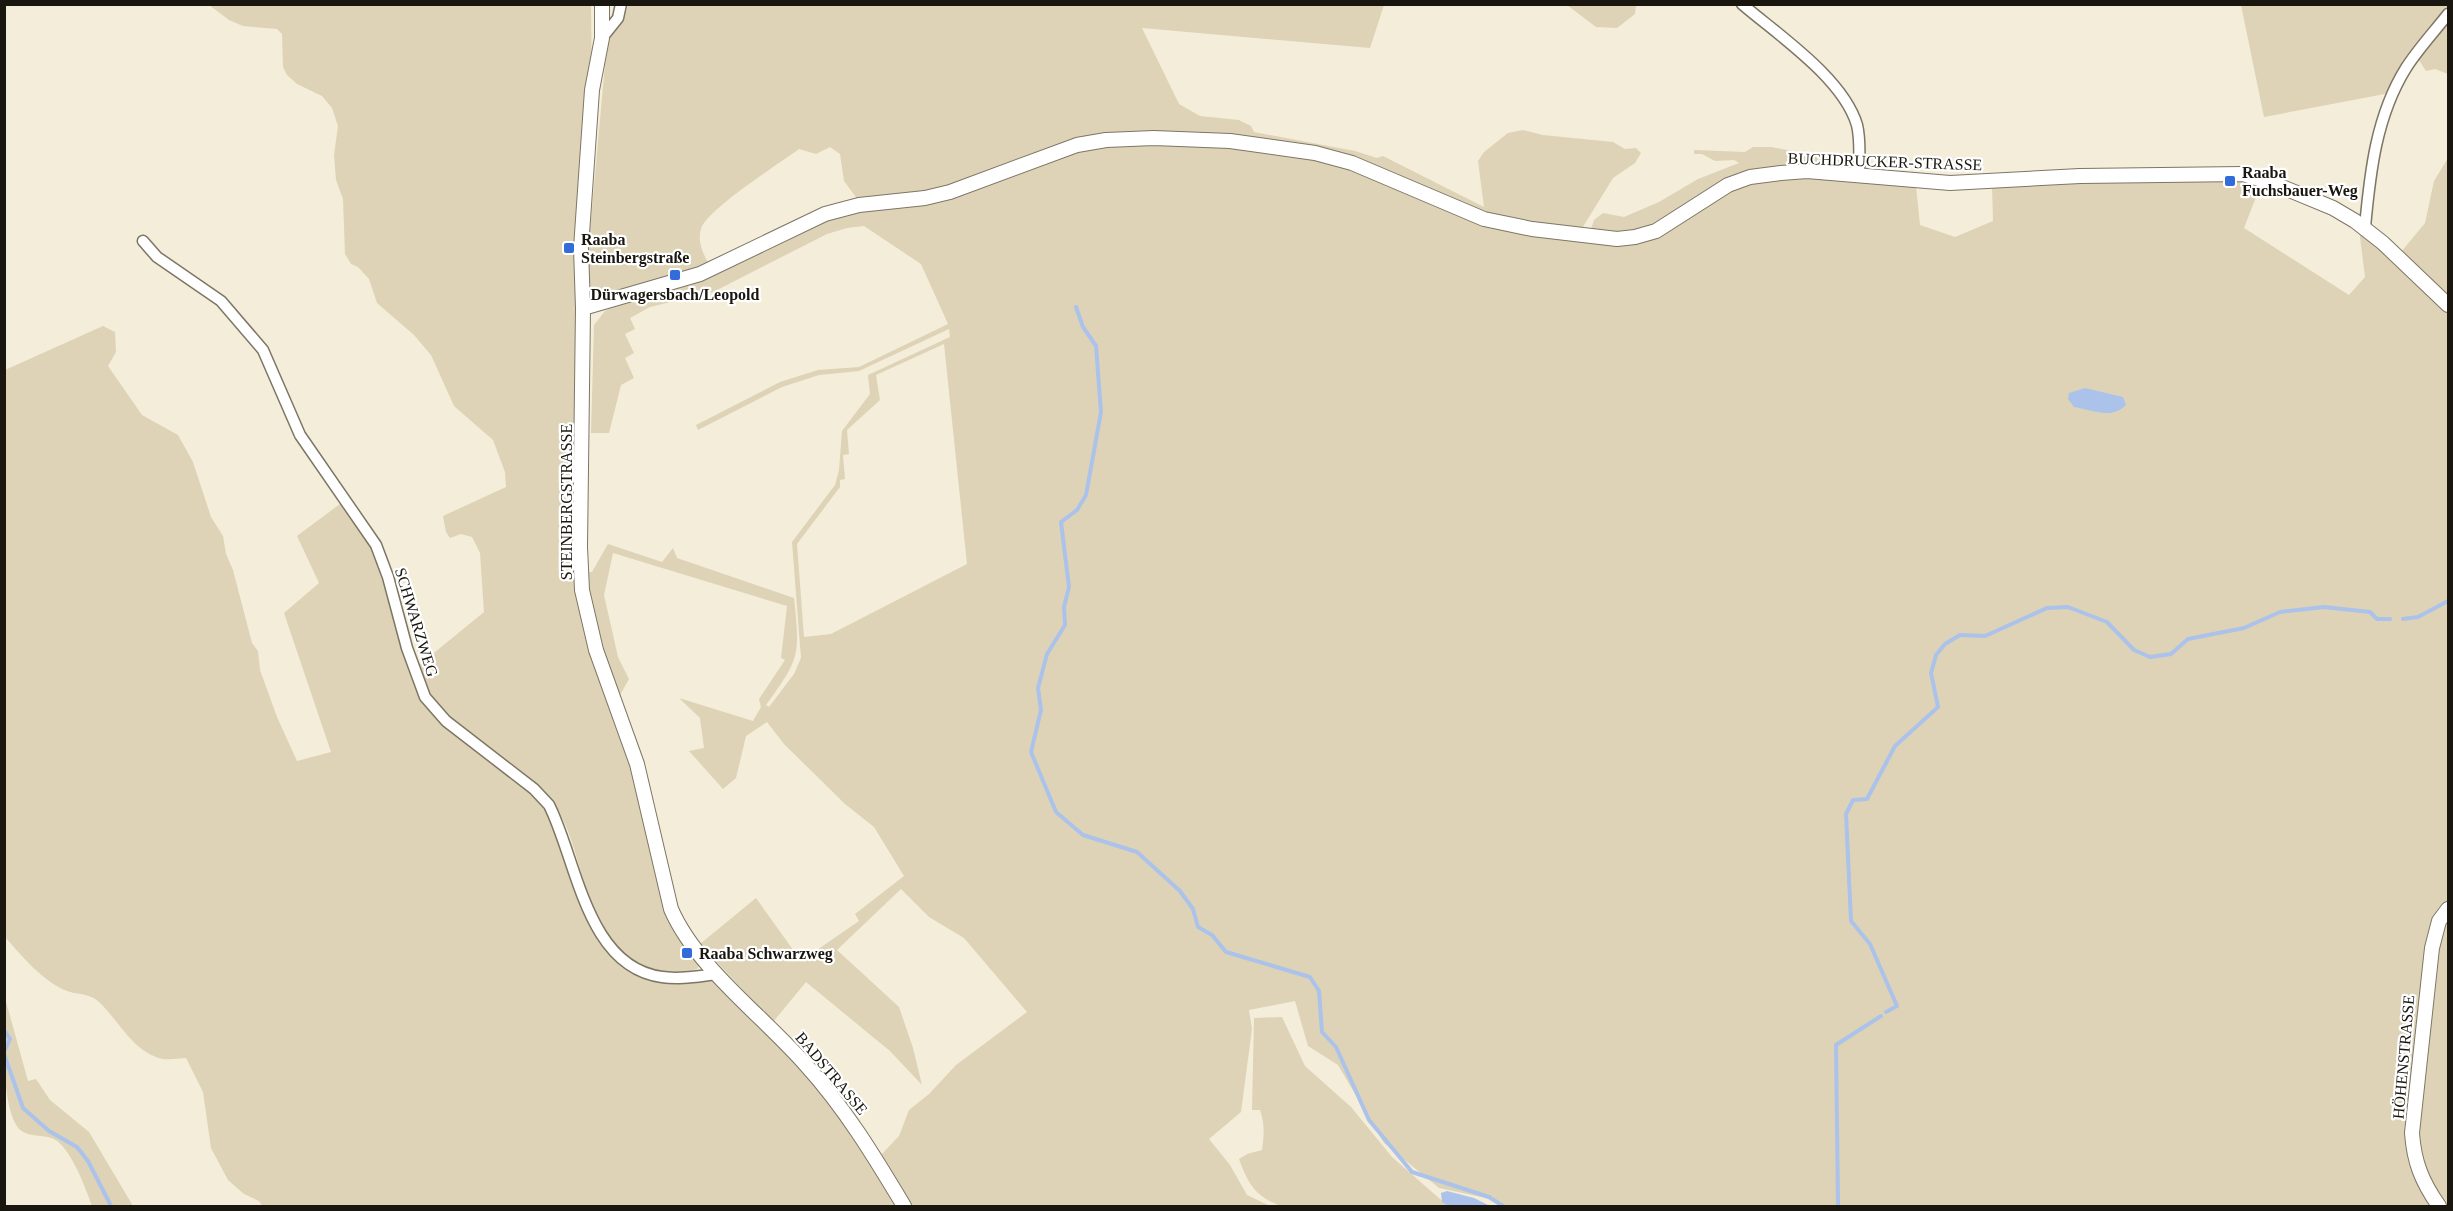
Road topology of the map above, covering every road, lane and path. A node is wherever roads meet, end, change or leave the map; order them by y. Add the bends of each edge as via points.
1 (602, 4) edge
2 (621, 4) edge
3 (1742, 4) edge
4 (2448, 14) edge
5 (602, 38) junction
6 (1858, 176) junction
7 (2365, 227) junction
8 (143, 241) dead end
9 (2448, 305) edge
10 (583, 308) junction
11 (2448, 909) edge
12 (717, 974) junction
13 (904, 1206) edge
14 (2439, 1206) edge

1 - 5 street, STEINBERGSTRASSE
2 - 5 street via 618,18
3 - 6 street via 1823,75 1841,97 1858,129
4 - 7 street via 2415,55 2396,87 2373,153
5 - 10 street, STEINBERGSTRASSE via 592,90 582,237
6 - 7 street, BUCHDRUCKER-STRASSE via 1972,183 2235,173 2254,176 2333,208
6 - 10 street, BUCHDRUCKER-STRASSE via 1800,171 1750,177 1718,190 1656,231 1635,237 1606,238 1532,230 1484,219 1352,163 1315,153 1194,139 1106,140 1061,149 950,192 825,214 700,274
7 - 9 street, BUCHDRUCKER-STRASSE
8 - 12 street, SCHWARZWEG via 157,257 221,301 263,350 300,435 376,545 425,697 446,721 549,805 600,935 626,962 644,972 680,978
10 - 12 street, STEINBERGSTRASSE via 580,547 587,620 637,764 671,909 687,940
11 - 14 street, HÖHENSTRASSE via 2439,921 2432,948 2412,1133 2422,1181
12 - 13 street, BADSTRASSE via 838,1102

